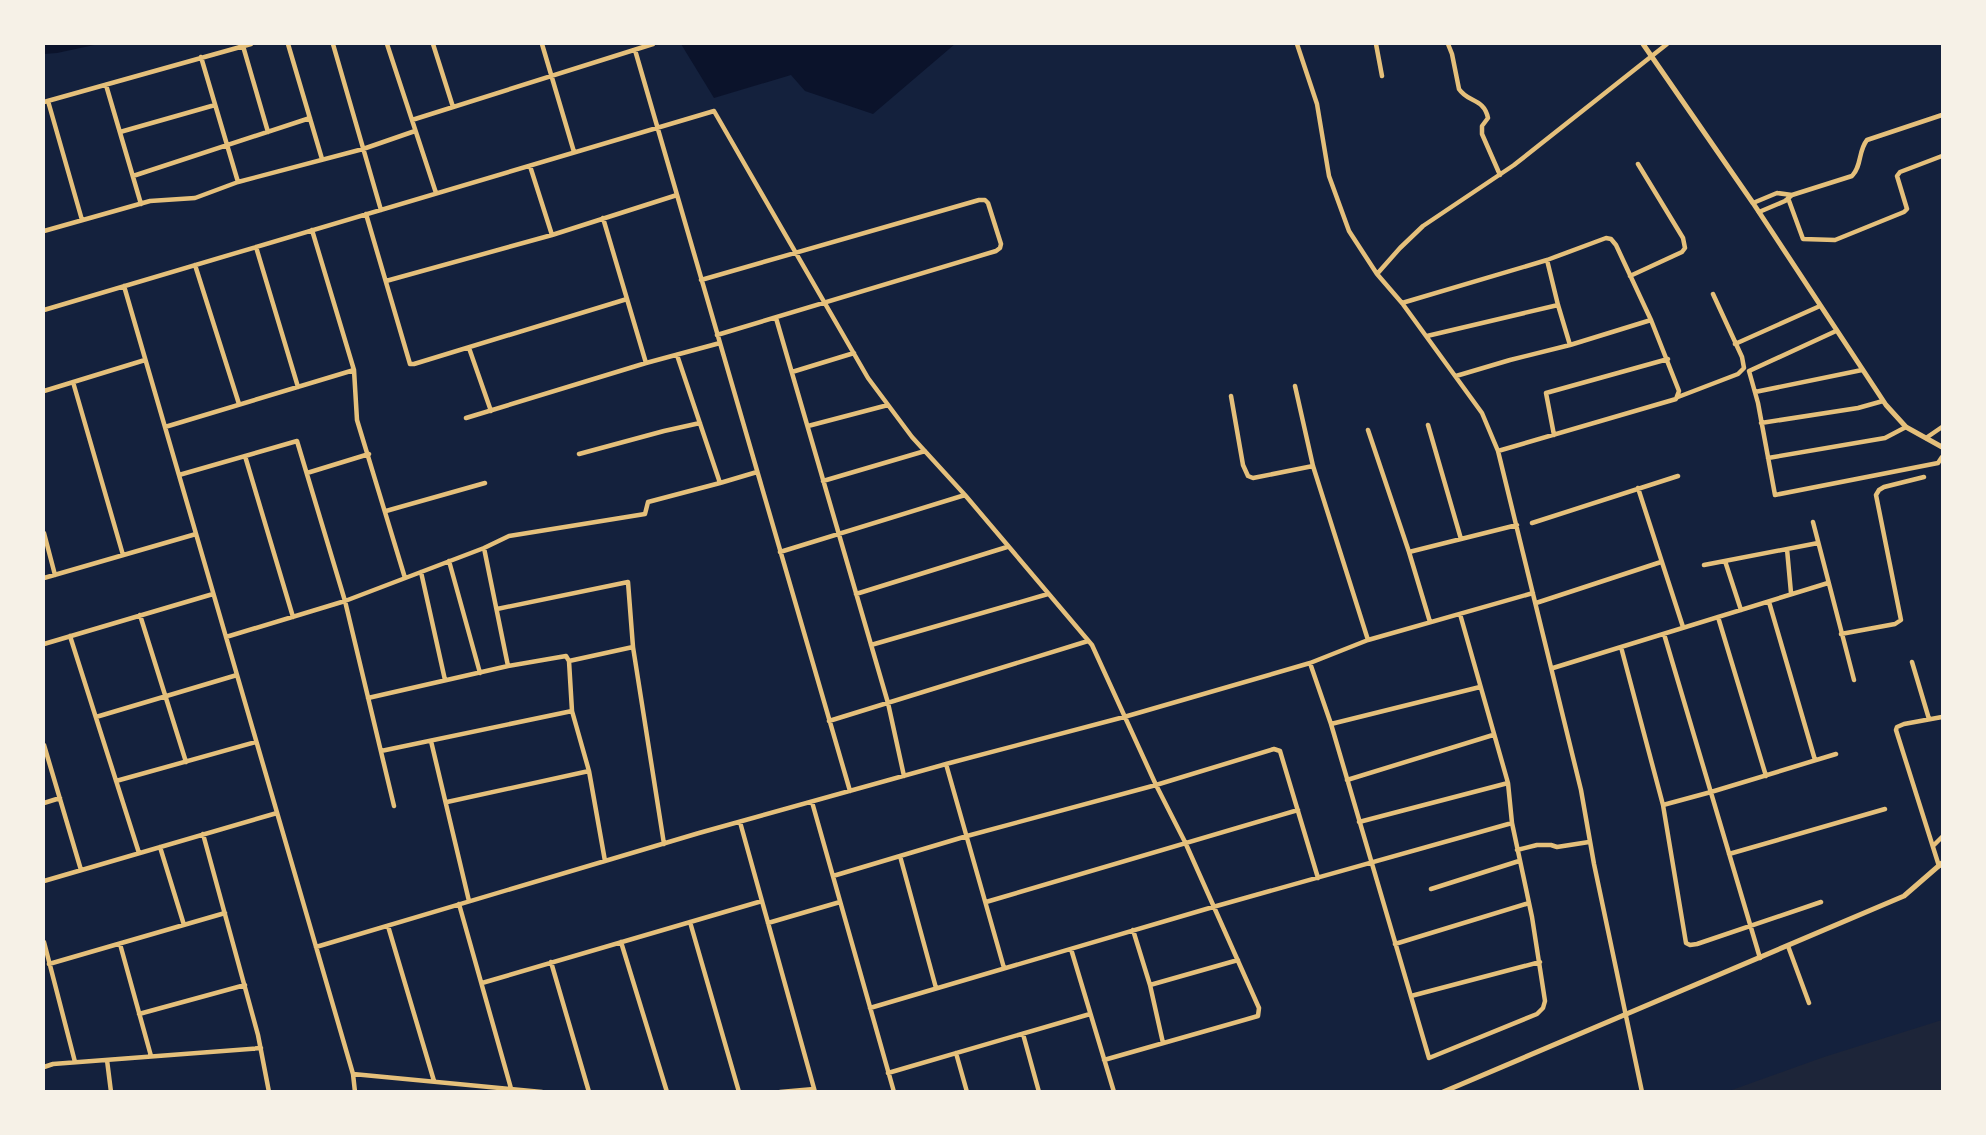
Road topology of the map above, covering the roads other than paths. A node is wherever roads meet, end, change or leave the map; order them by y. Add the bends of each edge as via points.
1 (251, 44) edge
2 (288, 44) edge
3 (333, 44) edge
4 (387, 44) edge
5 (433, 44) edge
6 (542, 44) edge
7 (653, 44) edge
8 (1297, 44) edge
9 (1376, 44) edge
10 (1448, 44) edge
11 (1643, 44) edge
12 (1667, 44) edge
13 (243, 46) junction
14 (635, 50) junction
15 (1652, 56) junction
16 (201, 57) junction
17 (551, 76) junction
18 (1382, 76) dead end
19 (106, 84) junction
20 (46, 102) edge
21 (215, 105) junction
22 (453, 107) junction
23 (1942, 115) edge
24 (310, 118) junction
25 (412, 120) junction
26 (657, 128) junction
27 (415, 130) junction
28 (120, 132) junction
29 (268, 132) junction
30 (227, 145) junction
31 (363, 149) junction
32 (574, 152) junction
33 (1942, 156) edge
34 (322, 159) junction
35 (1638, 164) dead end
36 (530, 166) junction
37 (1500, 175) junction
38 (133, 176) junction
39 (238, 182) junction
40 (436, 193) junction
41 (677, 195) junction
42 (1790, 196) junction
43 (1753, 203) junction
44 (141, 204) junction
45 (381, 210) junction
46 (1759, 212) junction
47 (366, 214) junction
48 (603, 218) junction
49 (82, 220) junction
50 (312, 230) junction
51 (44, 231) edge
52 (552, 235) junction
53 (256, 247) junction
54 (796, 253) junction
55 (1547, 260) junction
56 (195, 265) junction
57 (1377, 274) junction
58 (1630, 276) junction
59 (702, 280) junction
60 (386, 281) junction
61 (124, 286) junction
62 (1713, 294) dead end
63 (627, 299) junction
64 (825, 303) junction
65 (1402, 303) junction
66 (1558, 305) junction
67 (1820, 306) junction
68 (44, 310) edge
69 (776, 318) junction
70 (1651, 320) junction
71 (1836, 331) junction
72 (717, 335) junction
73 (1427, 336) junction
74 (720, 343) junction
75 (1735, 344) junction
76 (1570, 345) junction
77 (469, 348) junction
78 (854, 353) junction
79 (677, 355) junction
80 (1668, 359) junction
81 (145, 360) junction
82 (646, 363) junction
83 (354, 370) junction
84 (1862, 370) junction
85 (792, 372) junction
86 (1456, 376) junction
87 (73, 382) junction
88 (1295, 386) dead end
89 (297, 387) junction
90 (44, 392) edge
91 (1755, 392) junction
92 (1231, 396) dead end
93 (1678, 397) junction
94 (1883, 401) junction
95 (239, 404) junction
96 (888, 405) junction
97 (491, 411) junction
98 (466, 418) dead end
99 (700, 423) junction
100 (1761, 423) junction
101 (1428, 424) dead end
102 (808, 426) junction
103 (165, 427) junction
104 (1906, 427) junction
105 (1942, 427) edge
106 (1368, 430) dead end
107 (1554, 435) junction
108 (1926, 438) junction
109 (1942, 447) edge
110 (925, 451) junction
111 (1498, 451) junction
112 (369, 454) junction
113 (579, 454) dead end
114 (245, 456) junction
115 (1942, 457) edge
116 (1768, 458) junction
117 (1313, 466) junction
118 (307, 472) junction
119 (757, 472) junction
120 (179, 475) junction
121 (1678, 476) dead end
122 (1924, 477) dead end
123 (824, 481) junction
124 (485, 483) dead end
125 (720, 483) junction
126 (1638, 488) junction
127 (965, 495) junction
128 (386, 511) junction
129 (1813, 522) dead end
130 (1532, 523) dead end
131 (1517, 525) junction
132 (44, 533) edge
133 (196, 534) junction
134 (839, 534) junction
135 (1461, 539) junction
136 (1818, 543) junction
137 (1007, 546) junction
138 (484, 548) junction
139 (1787, 549) junction
140 (780, 552) junction
141 (1409, 552) junction
142 (123, 555) junction
143 (450, 561) junction
144 (1725, 561) junction
145 (1662, 562) junction
146 (1704, 565) dead end
147 (421, 572) junction
148 (56, 574) junction
149 (44, 578) edge
150 (405, 578) junction
151 (1827, 583) junction
152 (1533, 593) junction
153 (1791, 593) junction
154 (213, 594) junction
155 (856, 594) junction
156 (1048, 594) junction
157 (345, 601) junction
158 (1769, 602) junction
159 (1536, 603) junction
160 (496, 609) junction
161 (1741, 610) junction
162 (1460, 614) junction
163 (141, 615) junction
164 (293, 617) junction
165 (1718, 617) junction
166 (1430, 622) junction
167 (1683, 627) junction
168 (1664, 634) junction
169 (1841, 634) junction
170 (70, 636) junction
171 (226, 637) junction
172 (1368, 640) junction
173 (1089, 641) junction
174 (44, 644) edge
175 (871, 645) junction
176 (633, 647) junction
177 (1621, 647) junction
178 (569, 661) junction
179 (1912, 662) dead end
180 (1310, 663) junction
181 (508, 666) junction
182 (1553, 668) junction
183 (480, 673) junction
184 (237, 675) junction
185 (445, 680) junction
186 (1854, 680) dead end
187 (1480, 687) junction
188 (165, 697) junction
189 (368, 698) junction
190 (888, 703) junction
191 (572, 711) junction
192 (96, 717) junction
193 (1124, 717) junction
194 (1942, 717) edge
195 (1929, 718) junction
196 (829, 721) junction
197 (1331, 724) junction
198 (1493, 735) junction
199 (431, 741) junction
200 (256, 742) junction
201 (44, 745) edge
202 (381, 751) junction
203 (1836, 754) dead end
204 (1815, 760) junction
205 (186, 762) junction
206 (946, 764) junction
207 (589, 771) junction
208 (904, 776) junction
209 (1766, 776) junction
210 (1347, 780) junction
211 (116, 781) junction
212 (1508, 783) junction
213 (1156, 785) junction
214 (850, 791) junction
215 (1711, 792) junction
216 (60, 798) junction
217 (812, 801) junction
218 (447, 802) junction
219 (44, 803) edge
220 (1663, 805) junction
221 (394, 806) dead end
222 (1885, 809) dead end
223 (1298, 810) junction
224 (277, 813) junction
225 (740, 822) junction
226 (1359, 822) junction
227 (1512, 823) junction
228 (204, 834) junction
229 (967, 836) junction
230 (1942, 837) edge
231 (1185, 842) junction
232 (1589, 842) junction
233 (664, 844) junction
234 (1933, 846) junction
235 (160, 847) junction
236 (1517, 850) junction
237 (139, 853) junction
238 (1729, 854) junction
239 (900, 856) junction
240 (605, 861) junction
241 (1519, 861) junction
242 (1372, 863) junction
243 (1941, 865) edge
244 (81, 870) junction
245 (833, 876) junction
246 (1318, 878) junction
247 (44, 880) edge
248 (1431, 889) dead end
249 (470, 901) junction
250 (762, 901) junction
251 (840, 902) junction
252 (986, 902) junction
253 (1821, 902) dead end
254 (1528, 903) junction
255 (459, 904) junction
256 (1214, 907) junction
257 (225, 913) junction
258 (690, 922) junction
259 (768, 922) junction
260 (184, 925) junction
261 (1750, 925) junction
262 (388, 926) junction
263 (1133, 930) junction
264 (44, 942) edge
265 (621, 942) junction
266 (120, 944) junction
267 (1395, 944) junction
268 (1788, 946) junction
269 (316, 947) junction
270 (1071, 949) junction
271 (1760, 958) junction
272 (1238, 960) junction
273 (551, 962) junction
274 (1540, 962) junction
275 (49, 964) junction
276 (1004, 968) junction
277 (482, 983) junction
278 (245, 985) junction
279 (1150, 986) junction
280 (936, 988) junction
281 (1411, 996) junction
282 (1809, 1003) dead end
283 (870, 1008) junction
284 (139, 1014) junction
285 (1090, 1014) junction
286 (1627, 1014) junction
287 (1023, 1034) junction
288 (1163, 1043) junction
289 (261, 1048) junction
290 (956, 1053) junction
291 (151, 1056) junction
292 (107, 1060) junction
293 (1104, 1060) junction
294 (75, 1062) junction
295 (44, 1067) edge
296 (888, 1073) junction
297 (353, 1074) junction
298 (434, 1081) junction
299 (513, 1090) edge
300 (815, 1090) edge
301 (111, 1092) edge
302 (269, 1092) edge
303 (355, 1092) edge
304 (542, 1092) edge
305 (590, 1092) edge
306 (667, 1092) edge
307 (740, 1092) edge
308 (780, 1092) edge
309 (894, 1092) edge
310 (967, 1092) edge
311 (1039, 1092) edge
312 (1114, 1092) edge
313 (1443, 1092) edge
314 (1642, 1092) edge

1 - 13 street
2 - 24 street
3 - 31 street
4 - 25 street
5 - 22 street
6 - 17 street
7 - 14 street
8 - 57 street via 1317,104 1329,176 1349,231
9 - 18 street
10 - 37 street via 1459,89 1486,110 1488,118 1482,134
11 - 15 street
12 - 15 street
13 - 16 street
13 - 29 street
14 - 17 street
14 - 26 street
15 - 37 street
15 - 43 street
16 - 19 street
16 - 21 street
17 - 22 street
17 - 32 street
19 - 20 street
19 - 28 street
20 - 49 street
21 - 28 street
21 - 30 street
22 - 25 street
23 - 42 street via 1867,140 1852,176
24 - 29 street
24 - 34 street
25 - 27 street
26 - 32 street
26 - 41 street
26 - 54 street via 714,111
27 - 31 street
27 - 40 street
28 - 38 street
29 - 30 street
30 - 38 street
30 - 39 street
31 - 34 street
31 - 45 street
32 - 36 street
33 - 42 street via 1897,176 1907,209 1904,213 1835,240 1803,239
34 - 39 street
35 - 58 street via 1683,238 1685,248
36 - 40 street
36 - 52 street
37 - 57 street via 1423,226
38 - 44 street
39 - 44 street via 195,198
40 - 45 street
41 - 48 street
41 - 59 street
42 - 43 street via 1777,193
42 - 46 street
43 - 46 street
44 - 49 street
45 - 47 street
46 - 67 street
47 - 50 street
47 - 60 street
48 - 52 street
48 - 63 street
49 - 51 street
50 - 53 street
50 - 83 street
52 - 60 street
53 - 56 street
53 - 89 street
54 - 59 street
54 - 64 street
54 - 64 street via 979,200 988,203 1001,244 996,251
55 - 58 street via 1606,238 1616,245
55 - 65 street
55 - 66 street
56 - 61 street
56 - 95 street
57 - 65 street
58 - 70 street
59 - 72 street
60 - 77 street via 410,364
61 - 68 street
61 - 81 street
62 - 75 street
63 - 77 street
63 - 82 street
64 - 69 street
64 - 78 street
65 - 73 street
66 - 73 street
66 - 76 street
67 - 71 street
67 - 75 street
69 - 72 street
69 - 85 street
70 - 76 street
70 - 80 street
71 - 84 street
71 - 91 street via 1749,371
72 - 74 street
73 - 86 street
74 - 79 street
74 - 119 street
75 - 93 street via 1744,368 1738,374
76 - 86 street
77 - 97 street
78 - 85 street
78 - 96 street
79 - 82 street
79 - 99 street
80 - 93 street
80 - 107 street via 1546,393
81 - 87 street
81 - 103 street
82 - 97 street
83 - 89 street
83 - 112 street via 357,420
84 - 91 street
84 - 94 street
85 - 102 street
86 - 111 street via 1482,413
87 - 90 street
87 - 142 street
88 - 117 street
89 - 95 street
91 - 100 street
92 - 117 street via 1248,476
93 - 107 street
94 - 100 street
94 - 104 street
95 - 103 street
96 - 102 street
96 - 110 street
97 - 98 street
99 - 113 street
99 - 125 street
100 - 116 street
101 - 135 street
102 - 123 street
103 - 120 street
104 - 108 street
104 - 116 street via 1885,438
105 - 108 street
106 - 141 street
107 - 111 street
108 - 109 street
110 - 123 street
110 - 127 street
111 - 131 street
112 - 118 street
112 - 128 street
114 - 118 street via 297,441
114 - 120 street
114 - 164 street
115 - 116 street via 1938,463 1775,495
117 - 172 street
118 - 157 street
119 - 125 street
119 - 140 street
120 - 133 street
121 - 126 street
122 - 169 street via 1884,487 1876,495 1902,620
123 - 134 street
124 - 128 street
125 - 138 street via 648,502 645,514 509,536
126 - 130 street
126 - 145 street
127 - 134 street
127 - 137 street
128 - 150 street
129 - 136 street
131 - 135 street
131 - 152 street
132 - 148 street
133 - 142 street
133 - 154 street
134 - 140 street
134 - 155 street
135 - 141 street
136 - 139 street
136 - 151 street
137 - 155 street
137 - 156 street
138 - 143 street
138 - 160 street
139 - 144 street
139 - 153 street
140 - 196 street
141 - 166 street
142 - 148 street
143 - 147 street
143 - 183 street
144 - 146 street
144 - 161 street
145 - 159 street
145 - 167 street
147 - 150 street
147 - 185 street
148 - 149 street
150 - 157 street
151 - 153 street
151 - 169 street
152 - 159 street
152 - 162 street
153 - 158 street
154 - 163 street
154 - 171 street
155 - 175 street
156 - 173 street
156 - 175 street
157 - 164 street
157 - 189 street
158 - 161 street
158 - 204 street
159 - 182 street
160 - 176 street via 628,582
160 - 181 street
161 - 165 street
162 - 166 street
162 - 187 street
163 - 170 street
163 - 188 street
164 - 171 street
165 - 167 street
165 - 209 street
166 - 172 street
167 - 168 street
168 - 177 street
168 - 215 street
169 - 186 street
170 - 174 street
170 - 192 street
171 - 184 street
172 - 180 street
173 - 190 street
173 - 193 street
175 - 190 street
176 - 178 street
176 - 233 street
177 - 182 street
177 - 220 street
178 - 181 street via 562,656
178 - 191 street
179 - 195 street
180 - 193 street
180 - 197 street
181 - 183 street
182 - 232 street
183 - 185 street
184 - 188 street
184 - 200 street
185 - 189 street
187 - 197 street
187 - 198 street
188 - 192 street
188 - 205 street
189 - 202 street
190 - 196 street
190 - 208 street
191 - 199 street
191 - 207 street
192 - 211 street
193 - 206 street
193 - 213 street
194 - 195 street
195 - 234 street via 1900,725 1896,730
196 - 214 street
197 - 210 street
198 - 210 street
198 - 212 street
199 - 202 street
199 - 218 street
200 - 205 street
200 - 224 street
201 - 216 street
202 - 221 street
203 - 204 street
204 - 209 street
205 - 211 street
206 - 208 street
206 - 229 street
207 - 218 street
207 - 240 street
208 - 214 street
209 - 215 street
210 - 226 street
211 - 237 street
212 - 226 street
212 - 227 street
213 - 223 street via 1274,749 1280,751
213 - 229 street
213 - 231 street
214 - 217 street
215 - 220 street
215 - 238 street
216 - 219 street
216 - 244 street
217 - 225 street
217 - 245 street
218 - 249 street
220 - 261 street via 1686,943 1697,944
222 - 238 street
223 - 231 street
223 - 246 street
224 - 228 street
224 - 269 street
225 - 233 street
225 - 250 street
226 - 242 street
227 - 236 street
227 - 242 street
228 - 235 street
228 - 257 street
229 - 239 street
229 - 252 street
230 - 234 street
231 - 252 street
231 - 256 street
232 - 236 street
232 - 286 street
233 - 240 street
234 - 243 street
235 - 237 street
235 - 260 street
236 - 241 street
237 - 244 street
238 - 261 street
239 - 245 street
239 - 280 street
240 - 249 street
241 - 248 street
241 - 254 street
242 - 246 street
242 - 267 street
243 - 268 street via 1904,896
244 - 247 street
245 - 251 street
246 - 256 street
249 - 255 street
250 - 258 street
250 - 259 street
251 - 259 street
251 - 283 street
252 - 276 street
253 - 261 street
254 - 267 street
254 - 274 street
255 - 262 street
255 - 277 street
256 - 263 street
256 - 272 street
257 - 260 street
257 - 278 street
258 - 265 street
258 - 307 street
259 - 300 street
260 - 266 street
261 - 271 street
262 - 269 street
262 - 298 street
263 - 270 street
263 - 279 street
264 - 275 street
265 - 273 street
265 - 306 street
266 - 275 street
266 - 284 street
267 - 281 street
268 - 271 street
268 - 282 street
269 - 297 street
270 - 276 street
270 - 285 street
271 - 286 street
272 - 279 street
272 - 288 street via 1259,1008 1258,1016
273 - 277 street
273 - 305 street
274 - 281 street
274 - 281 street via 1545,1001 1537,1014 1429,1058
275 - 294 street
276 - 280 street
277 - 299 street
278 - 284 street
278 - 289 street
279 - 288 street
280 - 283 street
283 - 296 street
284 - 291 street
285 - 287 street
285 - 293 street
286 - 313 street
286 - 314 street
287 - 290 street
287 - 311 street
288 - 293 street
289 - 291 street
289 - 302 street
290 - 296 street
290 - 310 street
291 - 292 street
292 - 294 street
292 - 301 street
293 - 312 street
294 - 295 street
296 - 309 street
297 - 298 street
297 - 303 street
298 - 299 street
299 - 304 street
300 - 308 street

